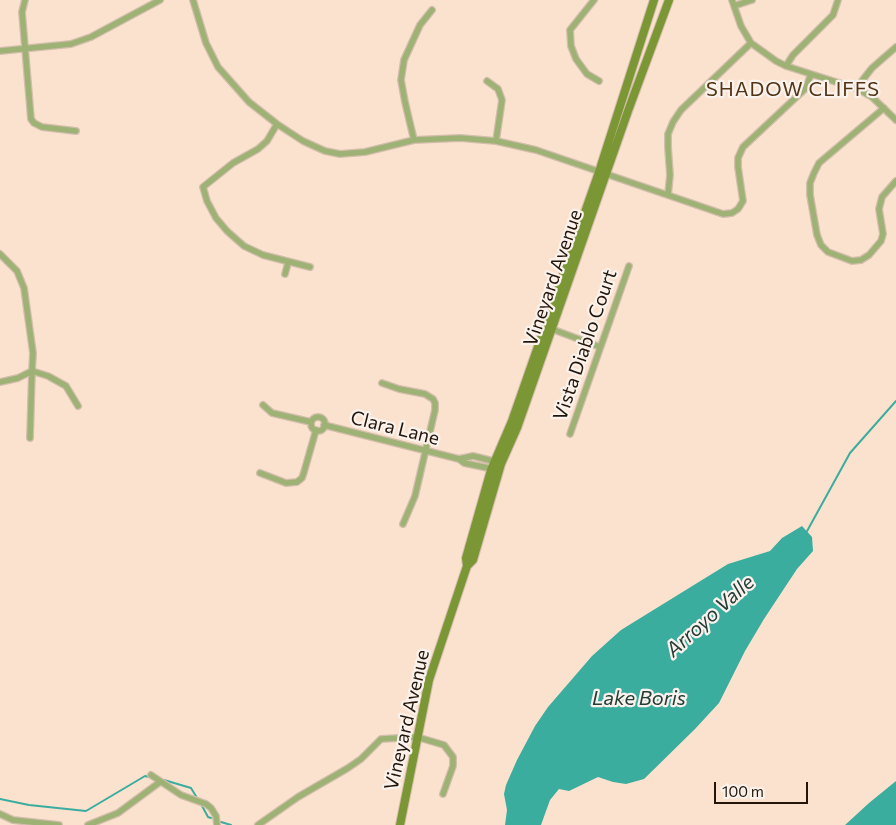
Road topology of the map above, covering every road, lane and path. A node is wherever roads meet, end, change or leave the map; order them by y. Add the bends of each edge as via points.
1 (25, 0) edge
2 (160, 0) edge
3 (193, 0) edge
4 (594, 0) edge
5 (654, 0) edge
6 (669, 0) edge
7 (752, 0) edge
8 (838, 0) edge
9 (733, 3) edge
10 (432, 10) dead end
11 (751, 43) junction
12 (896, 46) edge
13 (25, 48) junction
14 (0, 51) edge
15 (786, 66) junction
16 (811, 74) junction
17 (487, 81) dead end
18 (599, 81) dead end
19 (858, 89) junction
20 (884, 108) junction
21 (896, 120) edge
22 (277, 124) junction
23 (76, 131) dead end
24 (414, 140) junction
25 (496, 141) junction
26 (603, 174) junction
27 (896, 181) edge
28 (668, 195) junction
29 (0, 254) edge
30 (288, 263) junction
31 (629, 266) dead end
32 (310, 267) dead end
33 (285, 274) dead end
34 (549, 328) junction
35 (600, 347) junction
36 (32, 371) junction
37 (0, 382) edge
38 (382, 383) dead end
39 (263, 405) dead end
40 (78, 406) dead end
41 (311, 422) junction
42 (324, 425) junction
43 (316, 430) junction
44 (570, 434) dead end
45 (30, 438) dead end
46 (426, 451) junction
47 (459, 459) junction
48 (498, 462) junction
49 (491, 470) junction
50 (260, 473) dead end
51 (403, 524) dead end
52 (467, 566) junction
53 (417, 737) junction
54 (151, 775) dead end
55 (160, 782) junction
56 (443, 794) dead end
57 (0, 814) edge
58 (59, 825) edge
59 (88, 825) edge
60 (217, 825) edge
61 (258, 825) edge
62 (400, 825) edge

1 - 13 street via 22,12
2 - 13 street via 91,37 71,44
3 - 22 street via 206,43 218,67 248,102
4 - 18 street via 570,30 570,46 587,74
5 - 26 street, Vineyard Avenue
6 - 26 street, Vineyard Avenue
7 - 9 street
8 - 15 street via 833,15 793,54
9 - 11 street
10 - 24 street via 420,25 404,60 402,80
11 - 15 street
11 - 28 street via 681,110 673,122 668,134
12 - 19 street via 872,68
13 - 14 street
13 - 23 street via 31,119 42,127
15 - 16 street
16 - 19 street
16 - 28 street via 806,88 743,147 738,167 743,201 738,209 723,214
17 - 25 street via 498,89 502,100
19 - 20 street
20 - 21 street
20 - 27 street via 820,163 814,173 810,195 821,245 828,252 852,261 869,255 883,234 879,209 882,197
22 - 24 street via 325,151 340,154 365,152
22 - 30 street via 258,149 203,187 216,218 227,232 244,246
24 - 25 street via 460,138
25 - 26 street via 536,150
26 - 28 street
26 - 34 street, Vineyard Avenue
29 - 36 street via 17,271 24,288 33,353
30 - 32 street
30 - 33 street
31 - 35 street, Vista Diablo Court
34 - 35 street
34 - 48 street, Vineyard Avenue via 517,428
35 - 44 street, Vista Diablo Court
36 - 37 street
36 - 40 street via 66,386
36 - 45 street
38 - 46 street via 426,394 433,399 435,410
39 - 41 street via 272,414
41 - 42 street via 319,417
41 - 43 street
42 - 43 street via 321,430
42 - 46 street, Clara Lane
43 - 50 street via 302,478 297,482 286,483
46 - 47 street, Clara Lane
46 - 51 street via 415,496
47 - 48 street, Clara Lane via 473,456
47 - 49 street, Clara Lane
48 - 49 street, Vineyard Avenue
48 - 52 street, Vineyard Avenue via 474,560
49 - 52 street, Vineyard Avenue via 466,558
52 - 53 street, Vineyard Avenue via 429,680
53 - 56 street via 444,745 452,757
53 - 61 street via 382,739 348,768
53 - 62 street, Vineyard Avenue
54 - 55 street
55 - 59 street via 118,813
55 - 60 street via 181,795 206,804 216,816
57 - 58 street via 13,820

